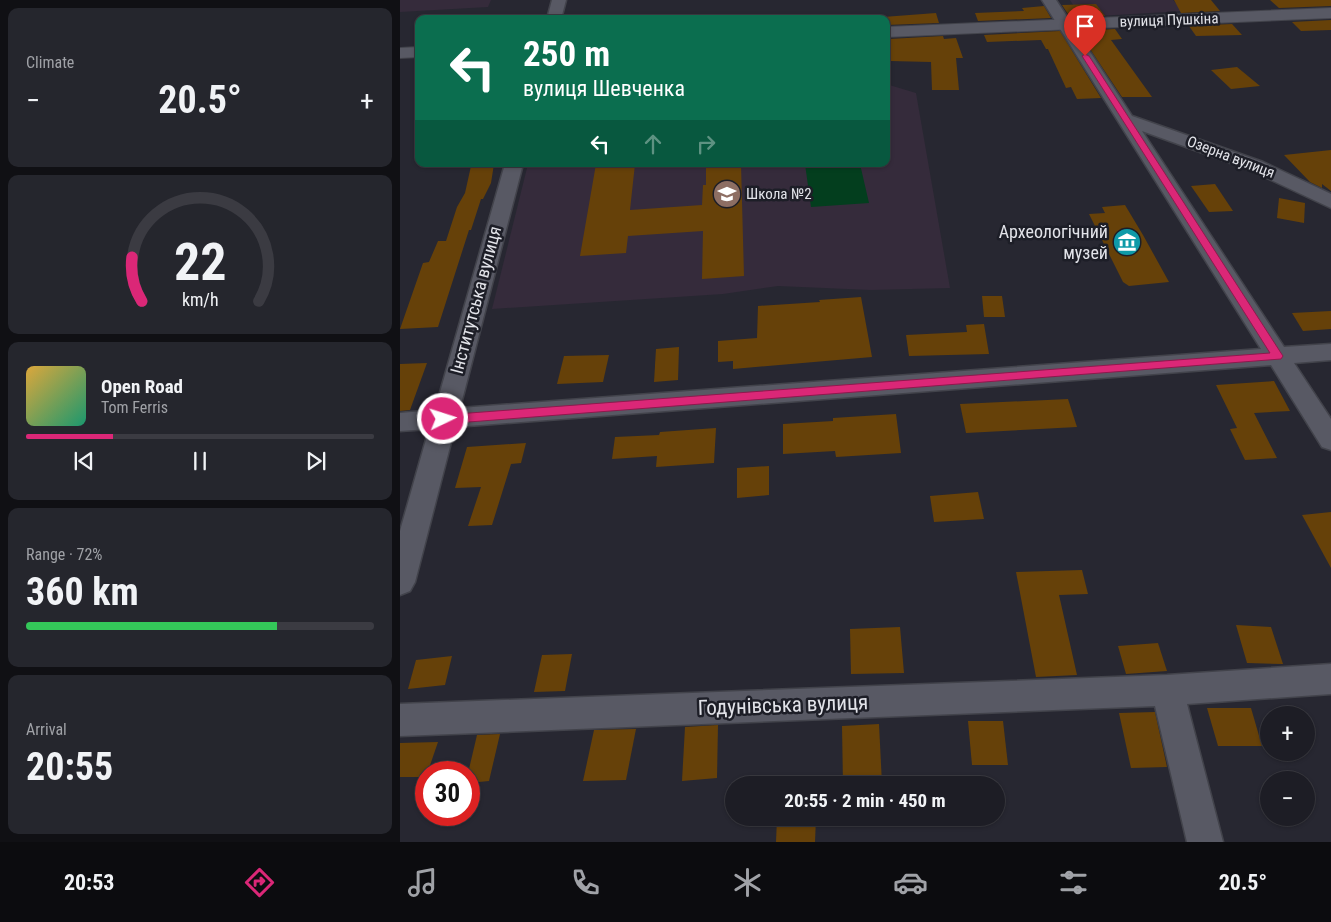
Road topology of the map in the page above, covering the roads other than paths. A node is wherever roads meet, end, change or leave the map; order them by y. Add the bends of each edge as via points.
1 (559, 0) edge
2 (1049, 0) edge
3 (1331, 13) edge
4 (555, 15) edge
5 (1064, 25) junction
6 (890, 32) edge
7 (415, 52) edge
8 (400, 53) edge
9 (1128, 120) junction
10 (513, 167) edge
11 (1331, 202) edge
12 (1331, 352) edge
13 (1278, 356) junction
14 (443, 419) junction
15 (400, 422) edge
16 (1331, 440) edge
17 (400, 582) edge
18 (1331, 679) edge
19 (1167, 690) junction
20 (400, 720) edge
21 (1205, 842) edge

1 - 4 street
2 - 5 street
3 - 5 street, вулиця Пушкіна
5 - 6 street, вулиця Пушкіна
5 - 9 street
7 - 8 street
9 - 11 street, Озерна вулиця via 1239,159 1302,185
9 - 13 street
10 - 14 street, Інститутська вулиця
12 - 13 street
13 - 14 street
13 - 16 street
14 - 15 street
14 - 17 street, Інститутська вулиця
18 - 19 street, Годунівська вулиця
19 - 20 street, Годунівська вулиця
19 - 21 street

